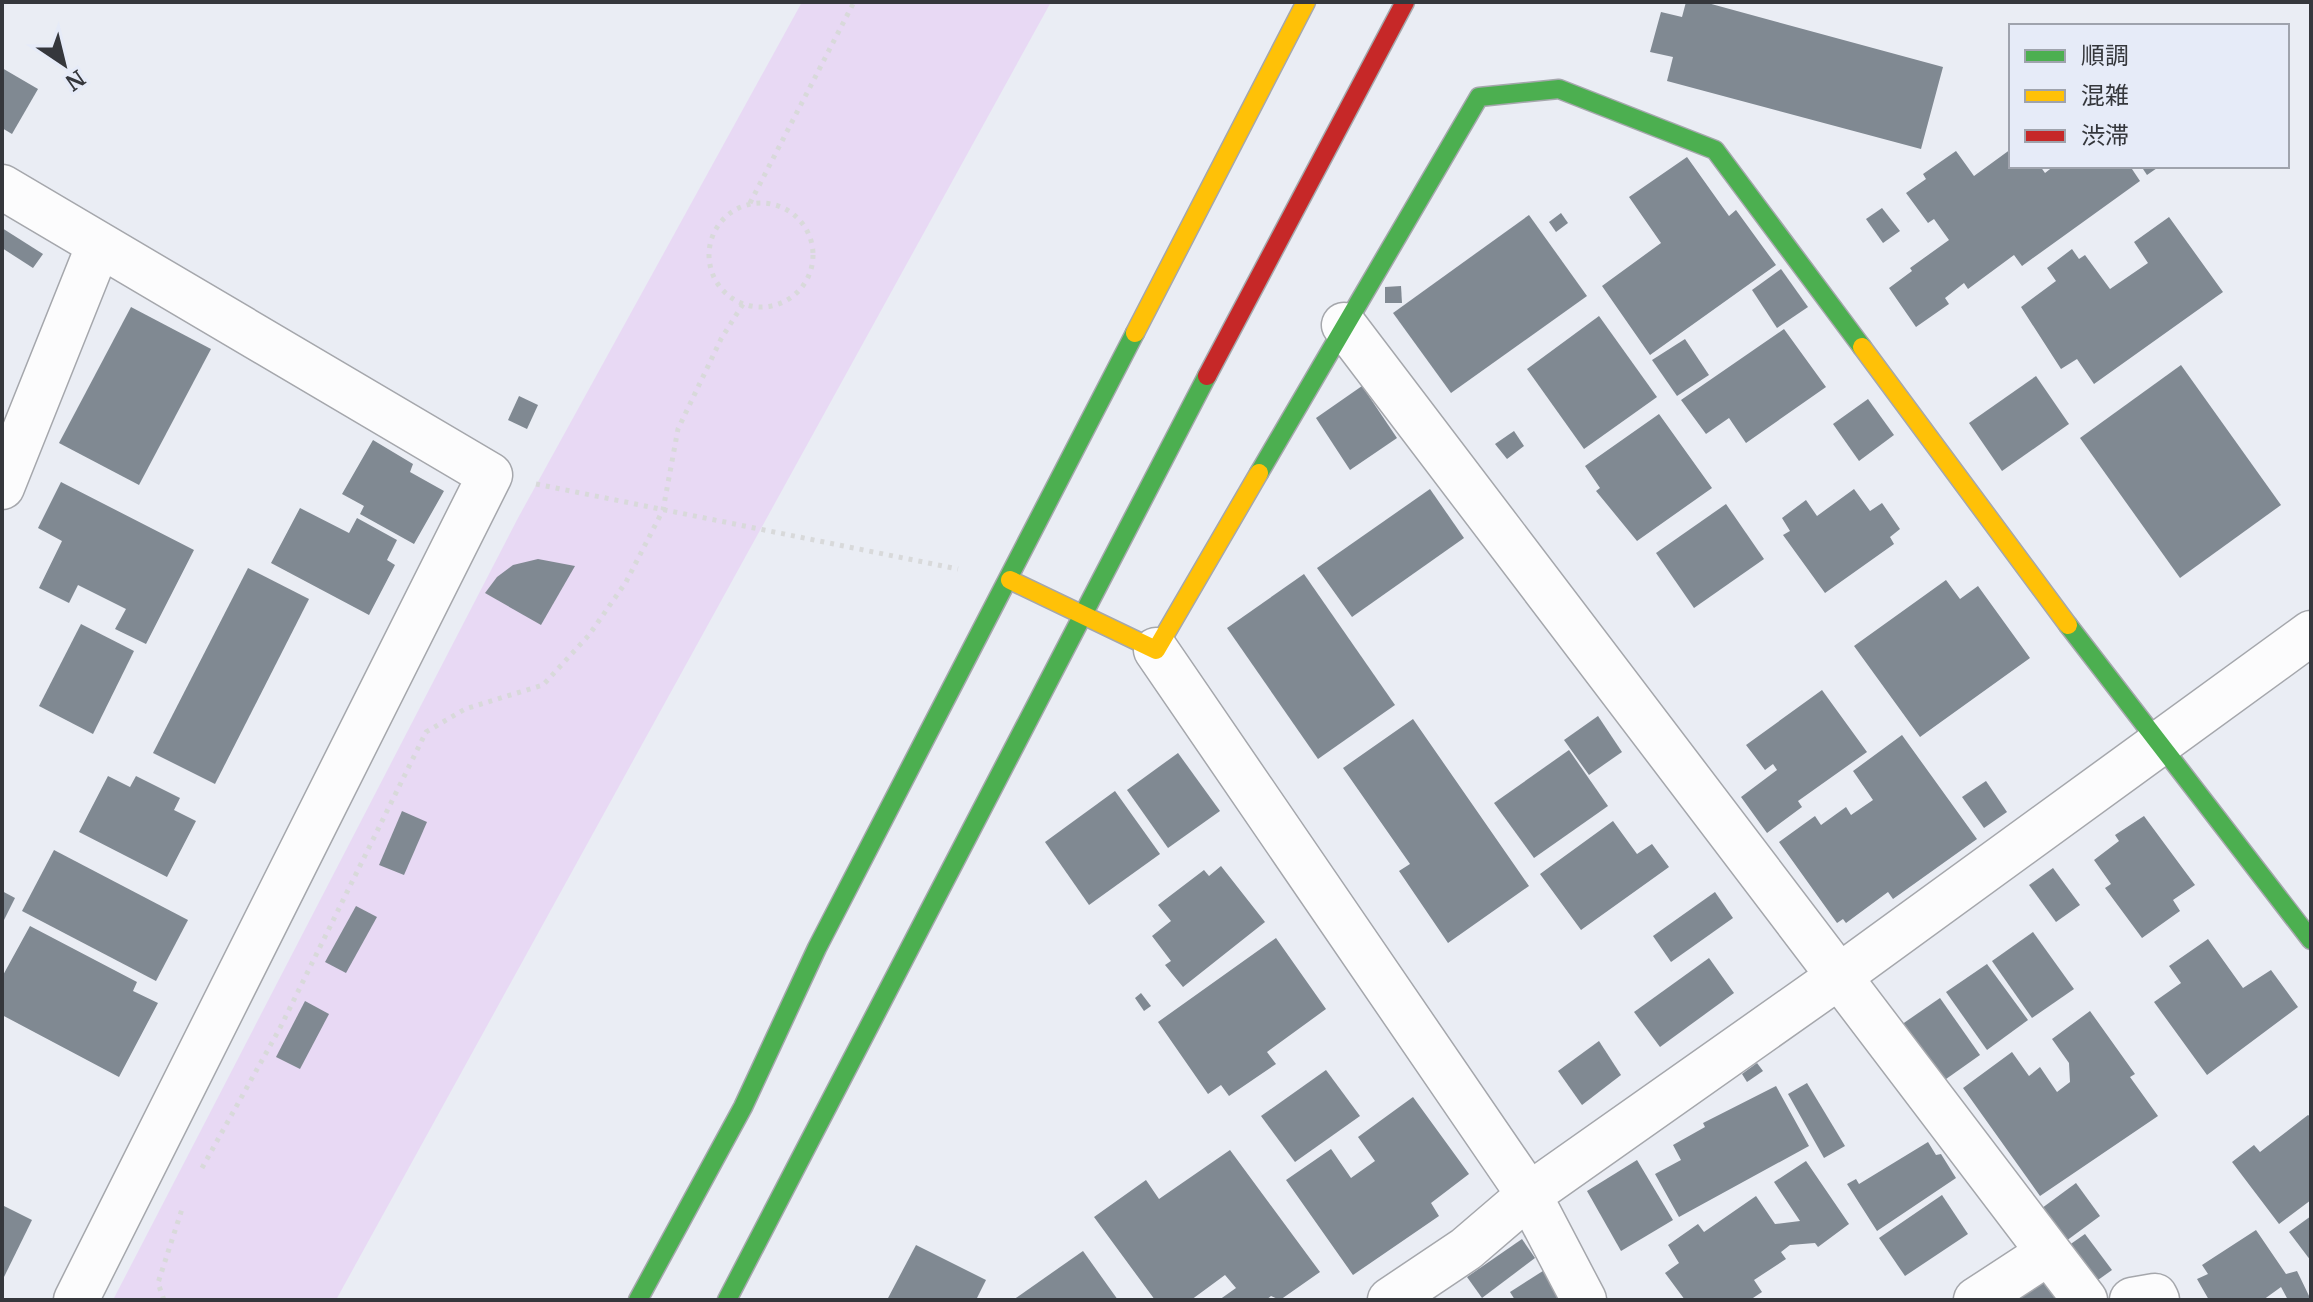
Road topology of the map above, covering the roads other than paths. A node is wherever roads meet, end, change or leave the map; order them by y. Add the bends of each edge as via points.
1 (1306, 2) edge
2 (1405, 2) edge
3 (2, 187) edge
4 (98, 247) junction
5 (1344, 325) junction
6 (2, 487) edge
7 (1010, 580) junction
8 (1081, 614) junction
9 (2311, 633) edge
10 (1156, 650) junction
11 (2158, 746) junction
12 (2311, 940) edge
13 (1841, 975) junction
14 (1529, 1195) junction
15 (2048, 1253) junction
16 (76, 1300) edge
17 (638, 1300) edge
18 (727, 1300) edge
19 (1390, 1300) edge
20 (1584, 1300) edge
21 (1976, 1300) edge
22 (2085, 1300) edge
23 (2132, 1300) edge
24 (2157, 1300) edge

1 - 7 street
2 - 8 street
3 - 4 street
4 - 6 street
4 - 16 street via 490,475
5 - 10 street
5 - 11 street via 1479,97 1559,89 1715,150
5 - 13 street
7 - 8 street
7 - 17 street via 817,948 743,1107
8 - 10 street
8 - 18 street
9 - 11 street
10 - 14 street
11 - 12 street
11 - 13 street
13 - 14 street
13 - 15 street
14 - 19 street via 1466,1249
14 - 20 street
15 - 21 street
15 - 22 street
23 - 24 street

